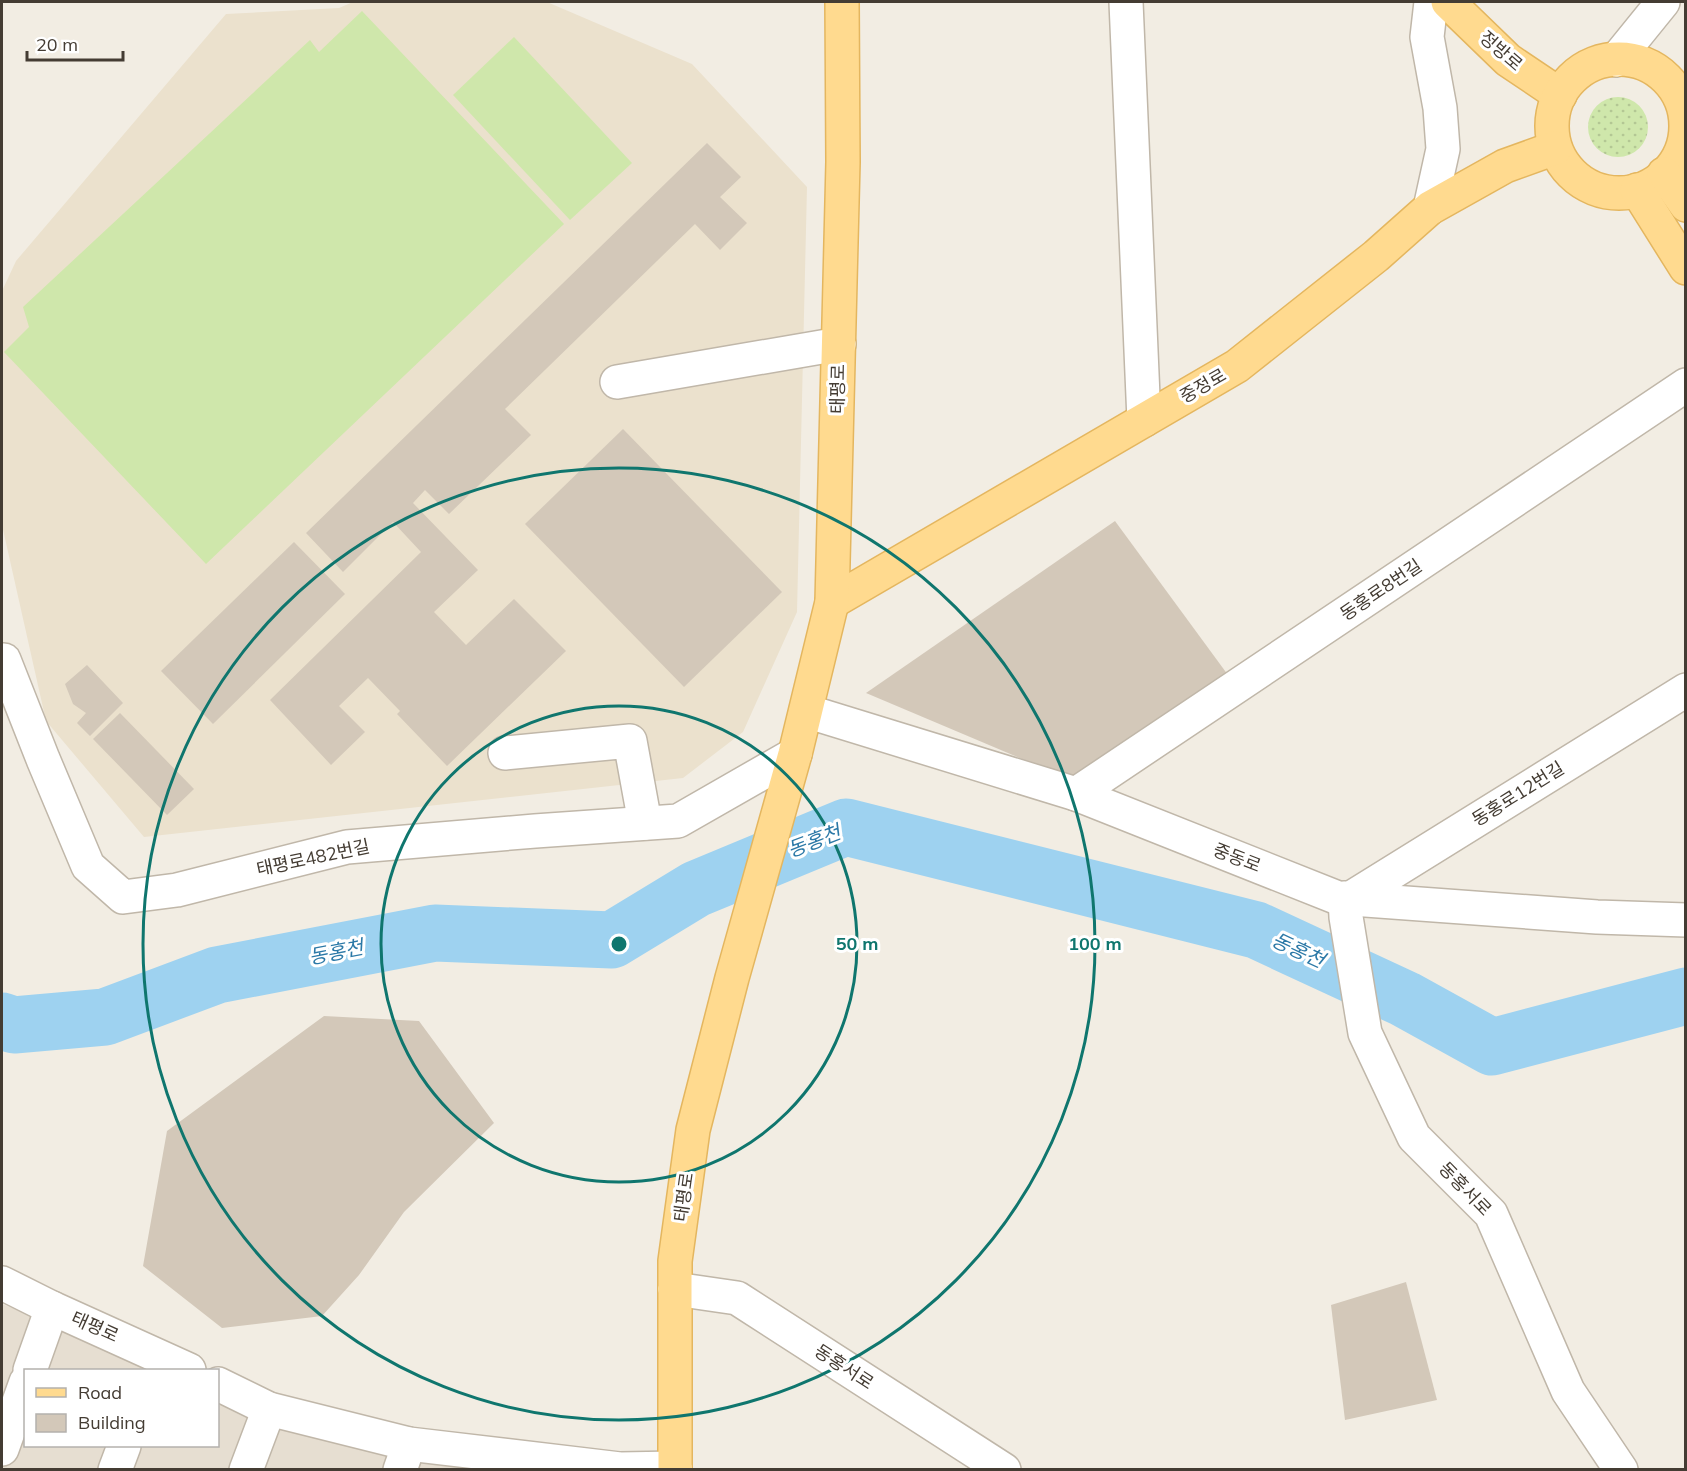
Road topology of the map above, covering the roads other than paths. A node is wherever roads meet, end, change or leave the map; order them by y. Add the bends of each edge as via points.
1 (842, 2) edge
2 (1126, 2) edge
3 (1431, 2) edge
4 (1448, 2) edge
5 (1663, 2) edge
6 (1616, 60) junction
7 (1560, 94) junction
8 (1685, 126) edge
9 (1555, 148) junction
10 (1651, 182) junction
11 (1686, 205) edge
12 (1430, 208) junction
13 (1686, 268) edge
14 (839, 344) junction
15 (617, 382) dead end
16 (1686, 385) edge
17 (1144, 420) junction
18 (832, 602) junction
19 (2, 660) edge
20 (1686, 690) edge
21 (806, 711) junction
22 (505, 753) dead end
23 (792, 763) junction
24 (1076, 795) junction
25 (645, 823) junction
26 (1348, 898) junction
27 (1686, 920) edge
28 (2, 1283) edge
29 (675, 1289) junction
30 (52, 1308) junction
31 (156, 1363) edge
32 (31, 1369) edge
33 (181, 1369) edge
34 (219, 1384) edge
35 (24, 1388) edge
36 (269, 1409) junction
37 (124, 1447) edge
38 (2, 1449) edge
39 (404, 1457) edge
40 (543, 1465) edge
41 (675, 1469) edge
42 (115, 1470) edge
43 (246, 1470) edge
44 (1004, 1470) edge
45 (1621, 1470) edge

1 - 14 main road, 태평로
2 - 17 street
3 - 12 street via 1427,37 1443,148
4 - 7 main road, 정방로 via 1508,60
5 - 6 street
6 - 7 main road via 1588,67
6 - 8 main road via 1645,65 1668,81 1683,107
7 - 9 main road via 1552,117
8 - 10 main road via 1678,157
9 - 10 main road via 1566,167 1593,188 1614,193
9 - 12 main road, 중정로 via 1505,166
10 - 11 main road
10 - 13 main road
12 - 17 main road, 중정로 via 1237,366
14 - 15 street
14 - 18 main road, 태평로
16 - 24 street, 동홍로8번길
17 - 18 main road, 중정로
18 - 21 main road, 태평로
19 - 25 street, 태평로482번길 via 88,866 123,897 177,890 347,847
20 - 26 street, 동홍로12번길
21 - 23 main road, 태평로
21 - 24 street, 중동로
22 - 25 street via 630,741
23 - 25 street, 태평로482번길 via 678,820
23 - 29 main road, 태평로 via 693,1130 675,1261
24 - 26 street, 중동로 via 1338,898
26 - 27 street, 중동로
26 - 45 street, 동홍서로 via 1346,917 1365,1033 1414,1137 1491,1214 1568,1391
28 - 30 street, 태평로
29 - 41 main road, 태평로
29 - 44 street, 동홍서로 via 737,1299
30 - 31 street, 태평로
30 - 32 street
31 - 33 street, 태평로
34 - 36 street, 태평로
35 - 38 street
36 - 39 street, 태평로
36 - 43 street
37 - 42 street
39 - 40 street, 태평로
40 - 41 street, 태평로

